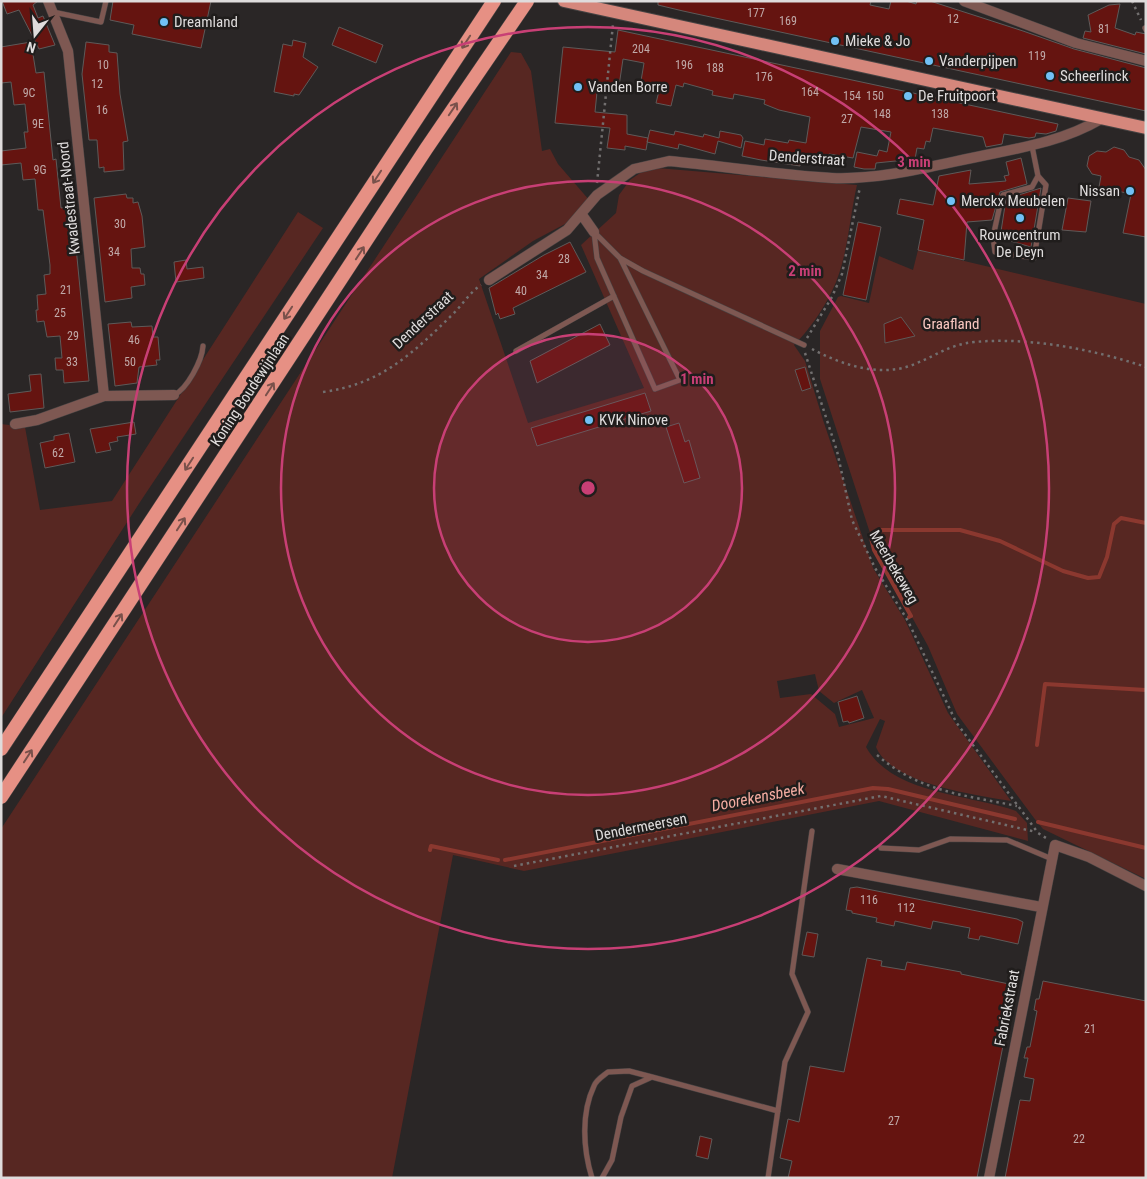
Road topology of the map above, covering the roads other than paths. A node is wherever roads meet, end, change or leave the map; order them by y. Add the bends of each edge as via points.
1 (48, 1) edge
2 (106, 1) edge
3 (494, 1) edge
4 (527, 1) edge
5 (564, 1) edge
6 (964, 1) edge
7 (980, 4) edge
8 (53, 12) junction
9 (1146, 62) edge
10 (1101, 119) junction
11 (1146, 128) edge
12 (1032, 146) junction
13 (1038, 176) junction
14 (582, 215) junction
15 (594, 232) junction
16 (620, 258) junction
17 (489, 280) road end
18 (614, 296) junction
19 (804, 345) road end
20 (203, 346) dead end
21 (516, 351) dead end
22 (174, 395) joint
23 (104, 396) junction
24 (15, 424) dead end
25 (1, 749) edge
26 (1, 797) edge
27 (812, 831) dead end
28 (881, 848) dead end
29 (1052, 859) junction
30 (837, 869) dead end
31 (1146, 886) edge
32 (1041, 908) junction
33 (652, 1077) junction
34 (778, 1111) junction
35 (592, 1178) edge
36 (602, 1178) edge
37 (768, 1178) edge
38 (989, 1178) edge

1 - 8 street, Kwadestraat-Noord
2 - 8 lane via 101,22
3 -> 25 highway, Koning Boudewijnlaan
26 -> 4 highway, Koning Boudewijnlaan via 426,149
5 - 10 main road
6 - 7 street
7 - 9 street via 1076,43
8 - 23 street, Kwadestraat-Noord via 68,51
10 - 11 main road
10 - 12 street, Denderstraat via 1073,134
12 - 13 lane
12 - 14 street, Denderstraat via 906,171 833,178 669,161 634,169 598,195
13 - 13 lane via 1046,185 1034,258 995,252 994,237 1003,195 1032,187
14 - 15 street
14 - 17 street, Denderstraat via 568,230
15 - 16 lane
15 - 18 lane via 597,258
16 - 18 lane via 680,380 655,389
16 - 19 lane
18 - 21 lane
20 - 22 lane via 202,355 182,391
22 - 23 street
23 - 24 street via 37,420
27 - 34 lane via 792,974 808,1012 785,1062
28 - 29 lane via 919,850 950,839 1008,840
29 - 31 street, Fabriekstraat via 1055,845 1090,857
29 - 32 street, Fabriekstraat
30 - 32 street
32 - 38 street, Fabriekstraat
33 - 34 lane
33 - 35 lane via 629,1071 608,1072 594,1084 585,1114 586,1159
33 - 36 lane via 632,1086 621,1117 612,1160
34 - 37 lane

